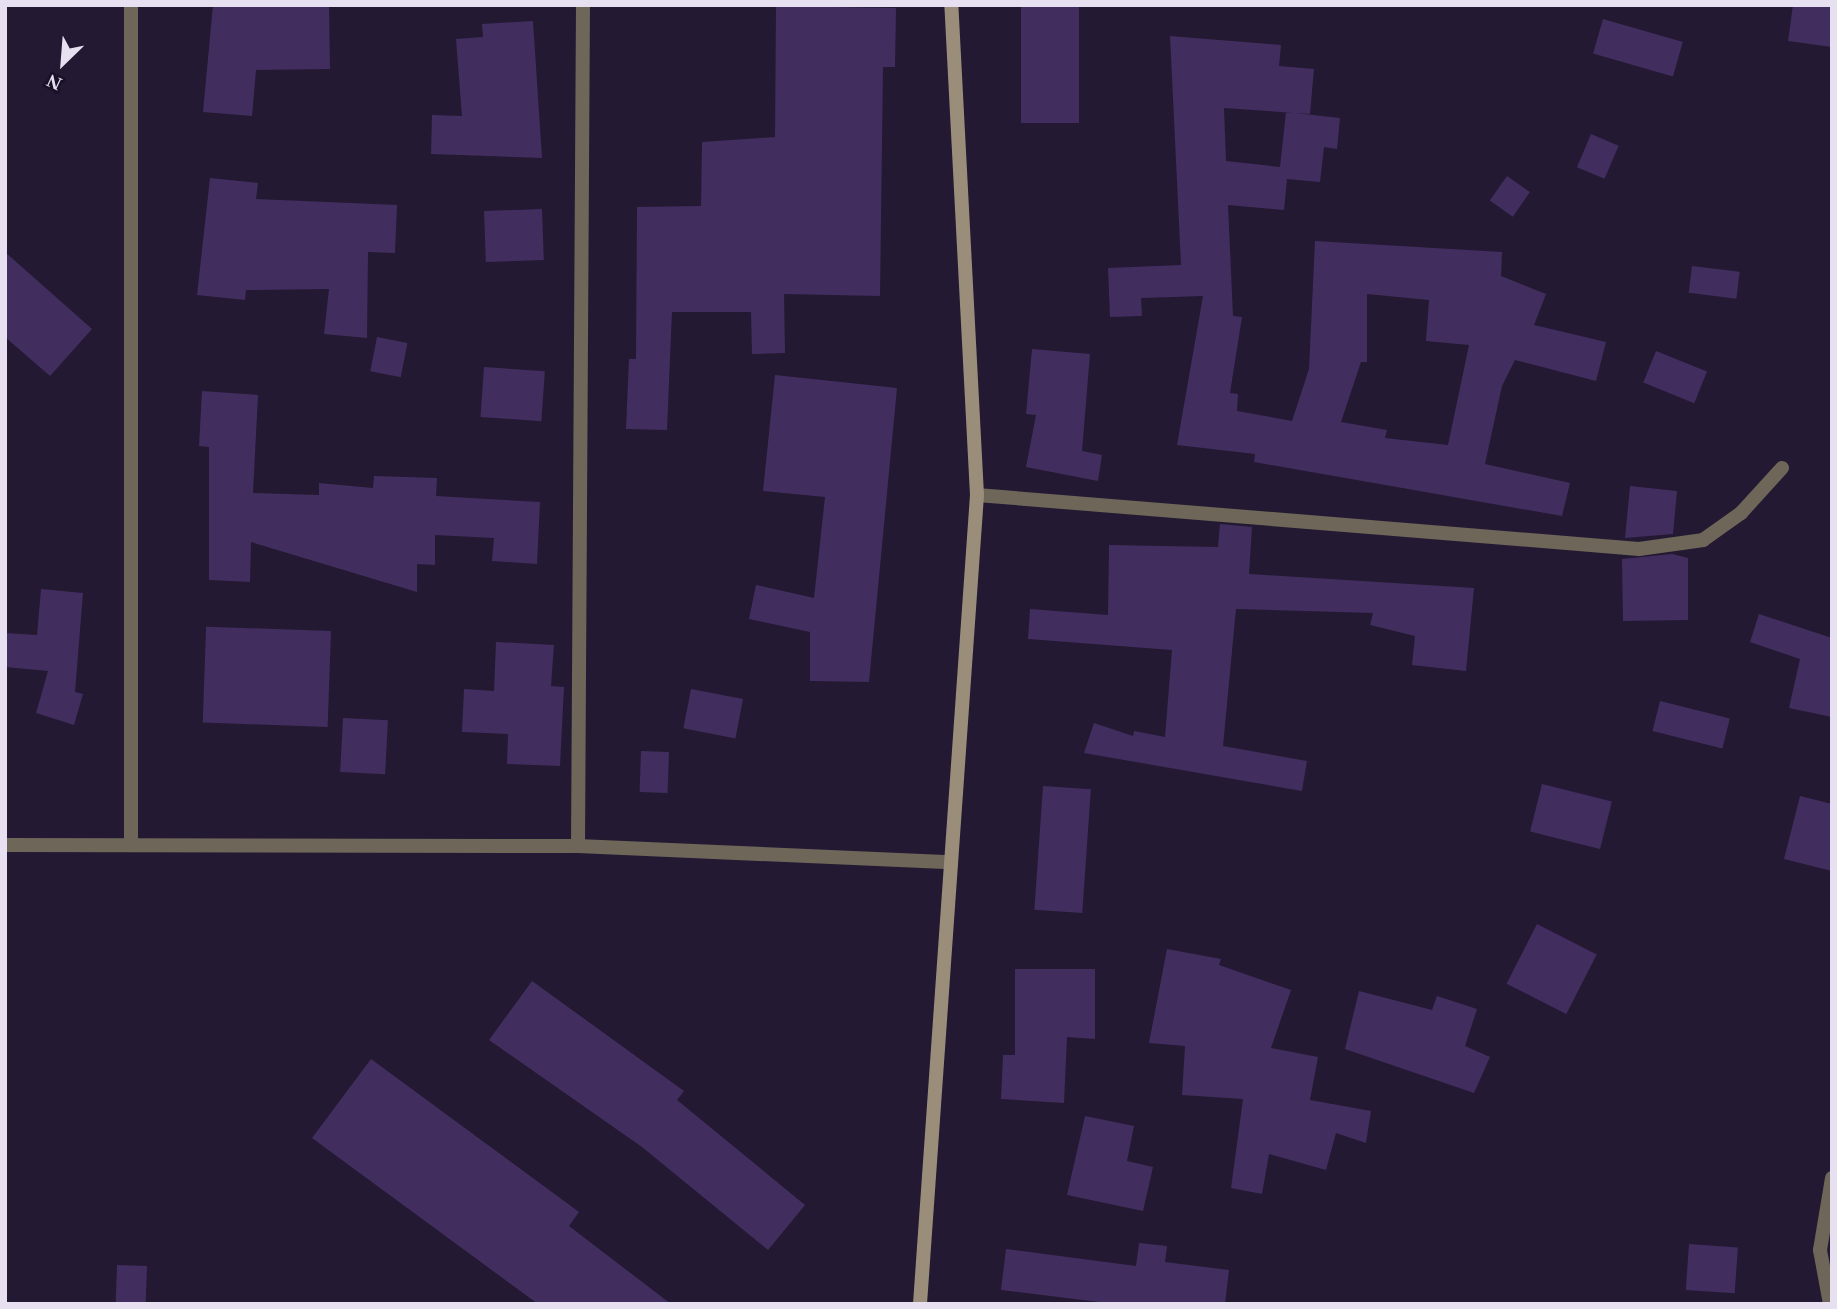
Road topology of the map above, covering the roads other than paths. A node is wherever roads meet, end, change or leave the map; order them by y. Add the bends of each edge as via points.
1 (131, 5) edge
2 (583, 5) edge
3 (951, 5) edge
4 (1782, 467) dead end
5 (977, 495) junction
6 (5, 845) edge
7 (131, 845) junction
8 (578, 846) junction
9 (951, 862) junction
10 (1832, 1178) edge
11 (920, 1304) edge
12 (1830, 1304) edge

1 - 7 street
2 - 8 street
3 - 5 main road
4 - 5 street via 1741,513 1703,540 1639,549
5 - 9 main road
6 - 7 street
7 - 8 street
8 - 9 street
9 - 11 main road
10 - 12 street via 1820,1250

